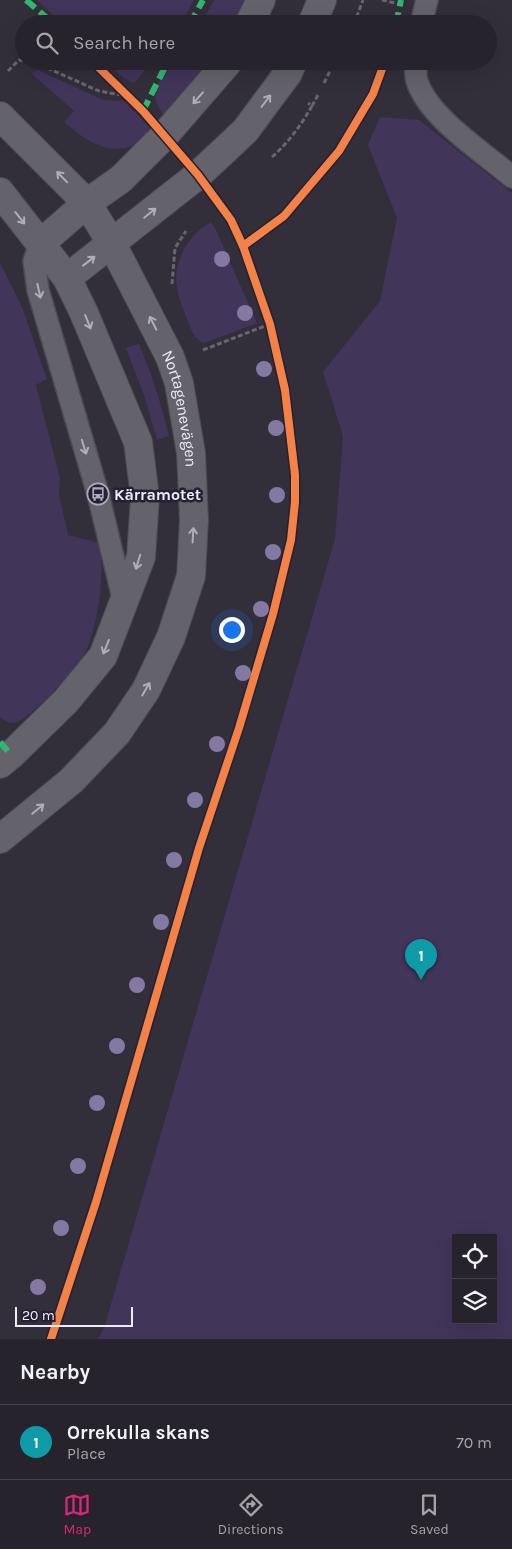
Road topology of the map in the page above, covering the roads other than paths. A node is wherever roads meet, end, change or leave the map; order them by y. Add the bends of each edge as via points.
1 (261, 0) edge
2 (322, 0) edge
3 (427, 0) edge
4 (254, 15) edge
5 (316, 15) edge
6 (423, 15) edge
7 (221, 70) edge
8 (289, 70) edge
9 (416, 70) edge
10 (0, 116) edge
11 (512, 176) edge
12 (0, 192) edge
13 (88, 203) junction
14 (40, 244) junction
15 (112, 244) junction
16 (67, 278) junction
17 (124, 602) junction
18 (0, 764) edge
19 (0, 840) edge

1 - 4 street
2 - 5 street
3 - 6 lane
7 -> 13 street via 164,136 122,178
15 -> 8 street via 198,175 245,131
9 - 11 lane via 416,79 425,99 438,116
13 -> 10 street, Nortagenevägen
12 -> 14 street
13 - 14 street
13 - 15 street, Nortagenevägen
14 - 16 street
14 -> 17 lane via 34,261 38,290 98,494
16 -> 15 street
19 -> 15 street, Nortagenevägen via 71,781 117,733 146,690 171,637 191,576 194,520 191,453 179,383 170,357
16 -> 17 street via 138,442 145,497 141,556
17 -> 18 street via 102,656 66,701

